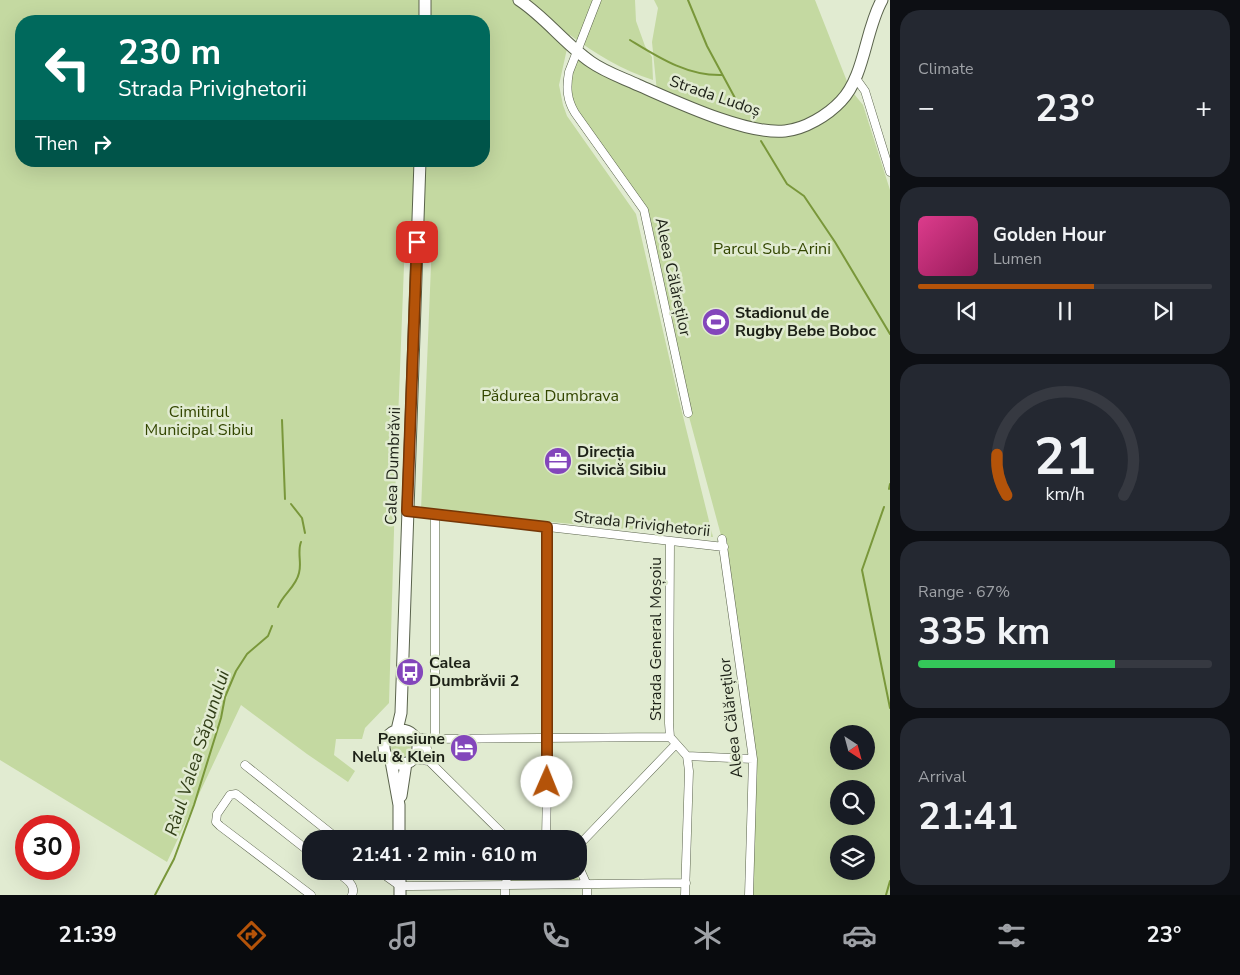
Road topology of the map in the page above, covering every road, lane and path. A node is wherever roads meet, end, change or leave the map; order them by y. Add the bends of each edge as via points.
1 (424, 0) edge
2 (432, 0) edge
3 (519, 0) edge
4 (597, 0) edge
5 (881, 0) edge
6 (425, 15) edge
7 (427, 15) edge
8 (577, 52) junction
9 (855, 78) junction
10 (420, 167) edge
11 (890, 172) edge
12 (688, 413) dead end
13 (407, 511) junction
14 (435, 514) junction
15 (547, 527) junction
16 (670, 541) junction
17 (723, 543) joint
18 (406, 733) junction
19 (670, 737) junction
20 (548, 738) junction
21 (676, 744) junction
22 (421, 748) junction
23 (687, 756) junction
24 (752, 759) junction
25 (391, 760) junction
26 (429, 761) junction
27 (245, 765) dead end
28 (399, 805) junction
29 (327, 830) edge
30 (399, 830) edge
31 (499, 830) edge
32 (546, 830) edge
33 (587, 837) edge
34 (302, 846) edge
35 (345, 880) edge
36 (389, 880) edge
37 (507, 880) edge
38 (585, 880) edge
39 (686, 883) junction
40 (587, 885) junction
41 (505, 886) junction
42 (400, 890) edge
43 (311, 895) edge
44 (352, 895) edge
45 (505, 895) edge
46 (587, 895) edge
47 (685, 895) edge
48 (749, 895) edge

1 - 6 main road
2 - 7 main road
3 - 8 main road, Strada Ludoș
4 - 8 street, Aleea Călăreților
5 - 9 main road, Strada Ludoș
8 - 9 main road, Strada Ludoș via 602,69 688,106 739,125 769,131 792,130 810,123 846,96
8 - 12 street, Aleea Călăreților via 568,72 568,97 575,113 644,210
9 - 11 street via 865,91
10 - 13 main road, Calea Dumbrăvii
13 - 14 street, Strada Privighetorii
13 - 18 main road, Calea Dumbrăvii via 401,713
14 - 15 street, Strada Privighetorii
14 - 22 street
15 - 16 street, Strada Privighetorii
15 - 20 street
16 - 17 street, Strada Privighetorii
16 - 19 street, Strada General Moșoiu
17 - 24 street, Aleea Călăreților
18 - 22 main road
18 - 25 main road via 389,734 384,744 386,755
19 - 20 street
19 - 21 street
20 - 22 street
20 - 32 street
21 - 23 street
21 - 33 street
22 - 25 main road via 401,764
22 - 26 street
22 - 26 street
22 - 28 main road
23 - 24 street
23 - 39 street
24 - 48 street, Aleea Călăreților
25 - 28 main road
26 - 31 street
27 - 29 street
28 - 30 main road
34 - 43 street via 236,794 230,795 217,814 216,822 220,826
35 - 44 street via 352,886
36 - 42 street
37 - 41 street
38 - 40 street
39 - 40 street
39 - 47 street
40 - 41 street
40 - 46 street
41 - 42 street
41 - 45 street

